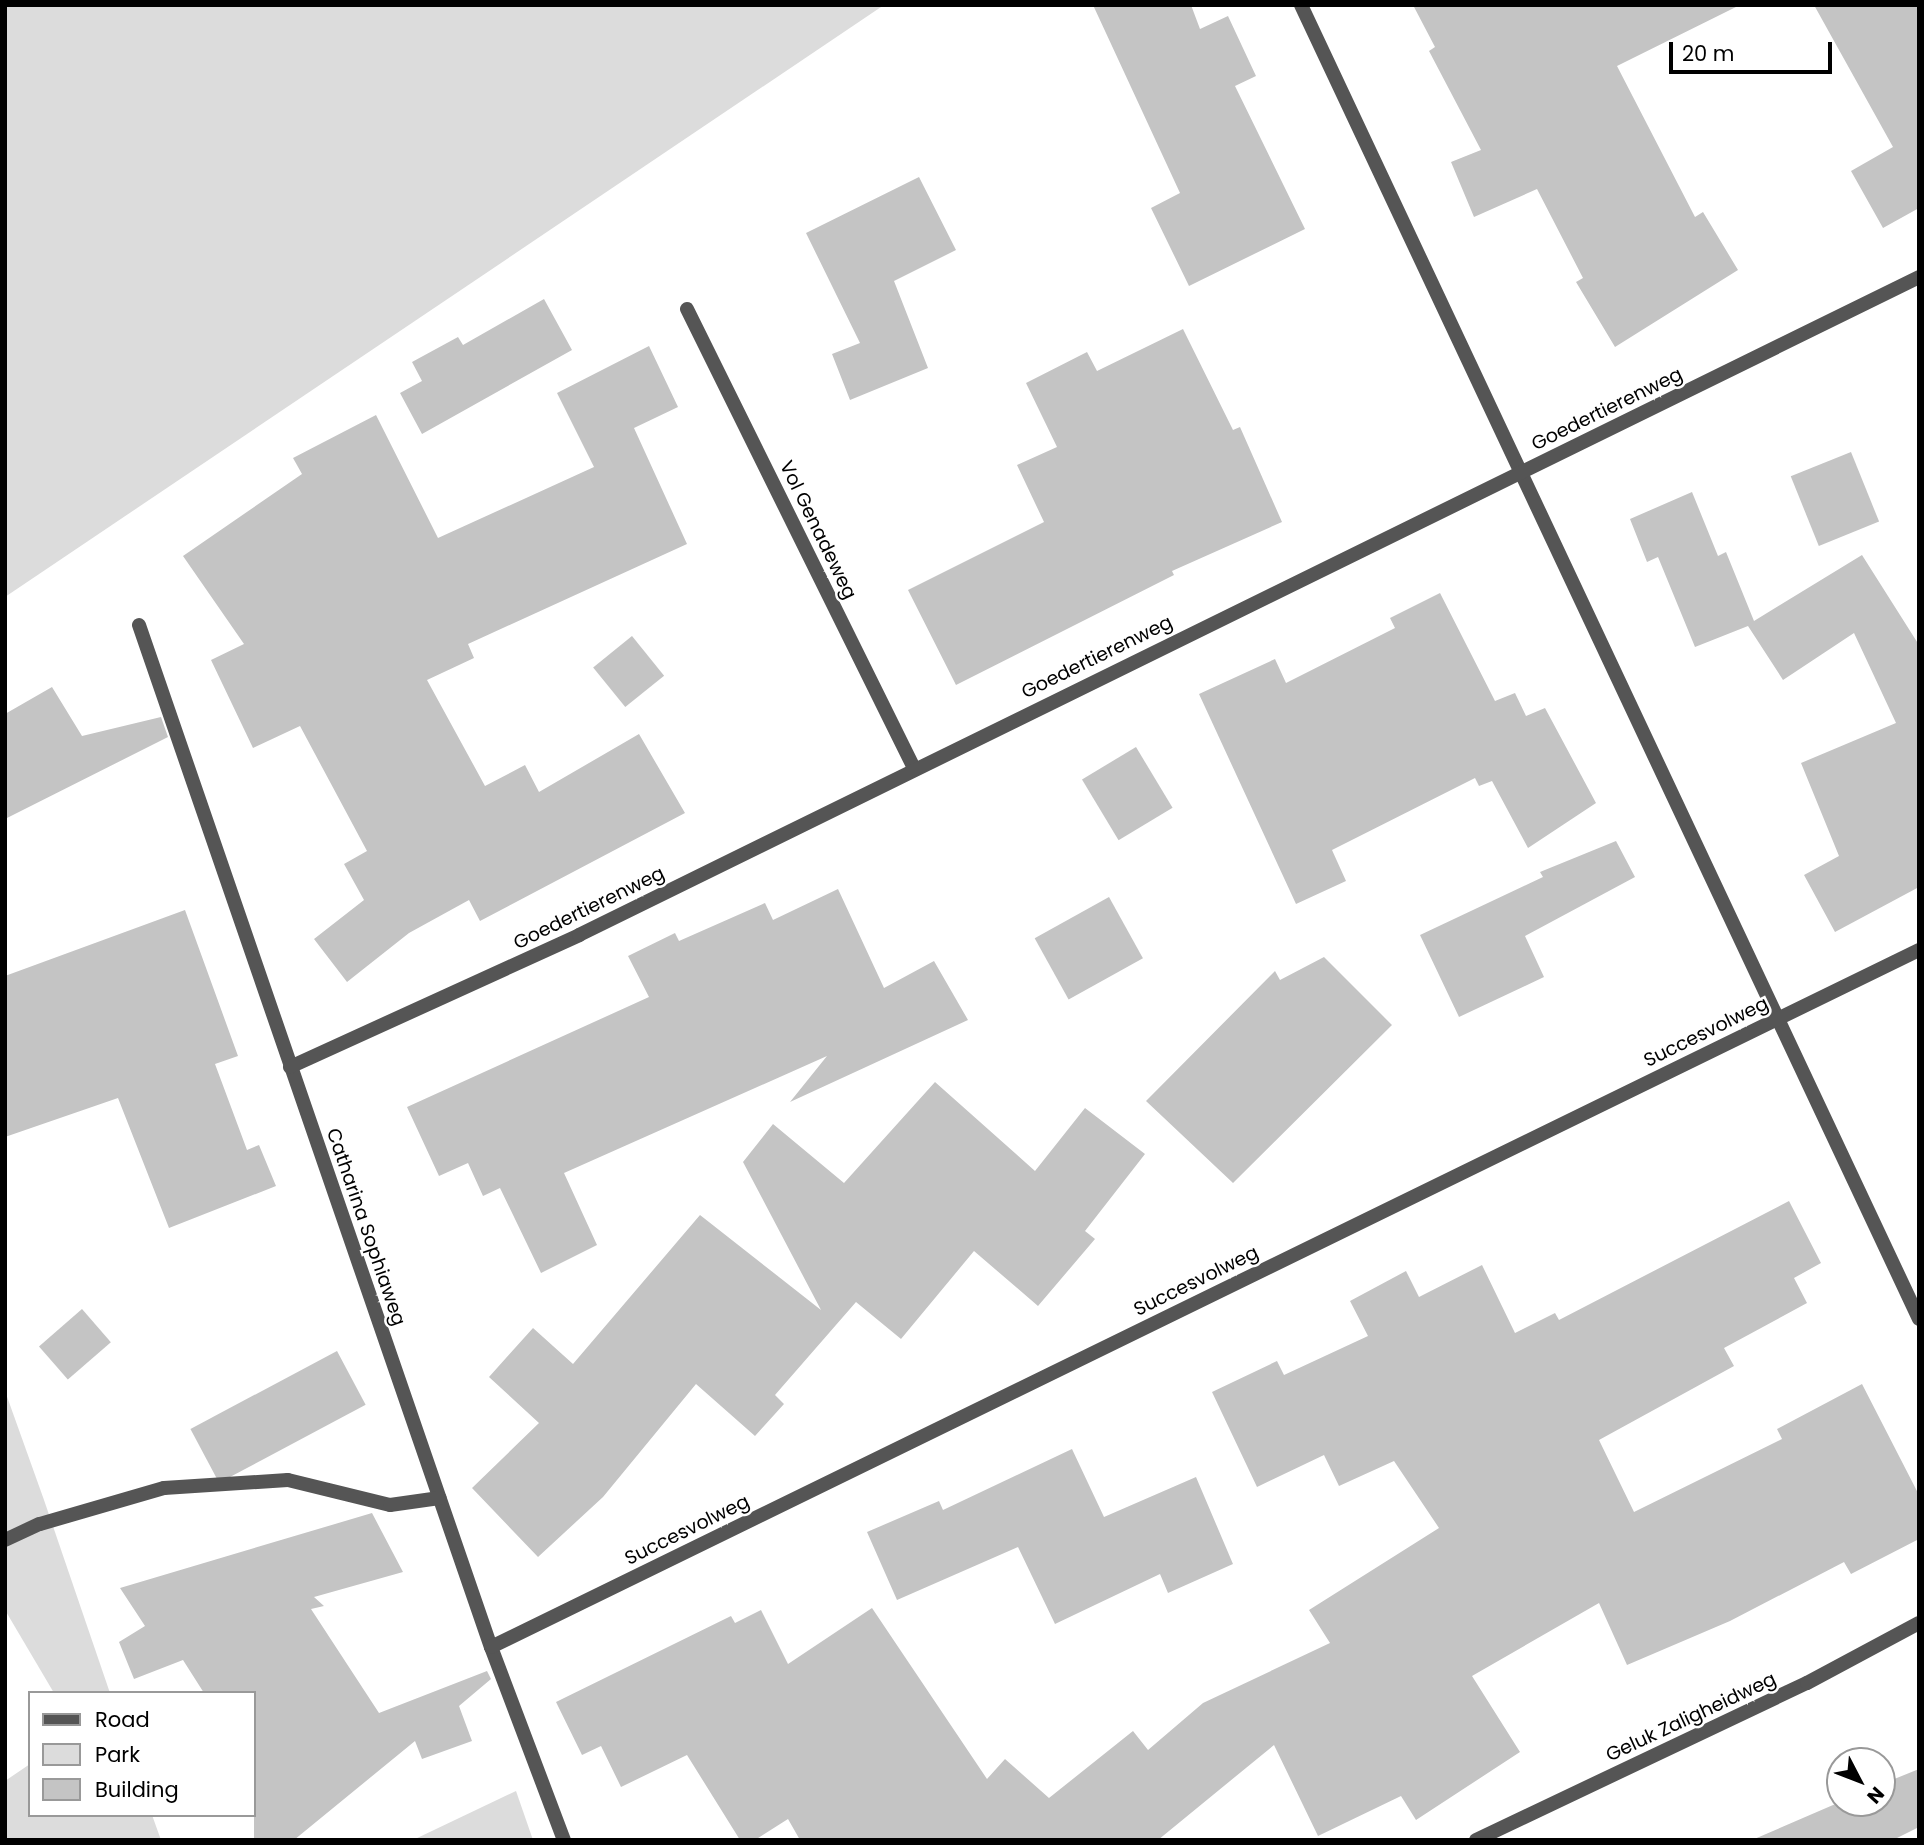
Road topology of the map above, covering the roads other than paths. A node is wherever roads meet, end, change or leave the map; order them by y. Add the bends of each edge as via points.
1 (1301, 5) edge
2 (1919, 277) edge
3 (687, 309) dead end
4 (1521, 472) junction
5 (139, 625) dead end
6 (915, 768) junction
7 (1919, 950) edge
8 (1777, 1018) junction
9 (290, 1068) junction
10 (1919, 1319) edge
11 (440, 1499) junction
12 (5, 1539) edge
13 (1919, 1623) edge
14 (491, 1647) junction
15 (564, 1840) edge
16 (1476, 1840) edge

1 - 4 street
2 - 4 street, Goedertierenweg
3 - 6 street, Vol Genadeweg
4 - 6 street, Goedertierenweg
4 - 8 street
5 - 9 street, Catharina Sophiaweg
6 - 9 street, Goedertierenweg via 579,935
7 - 8 street, Succesvolweg
8 - 10 street
8 - 14 street, Succesvolweg
9 - 11 street, Catharina Sophiaweg
11 - 12 street via 390,1505 288,1480 164,1488 40,1524
11 - 14 street, Catharina Sophiaweg
13 - 16 street, Geluk Zaligheidweg via 1807,1683
14 - 15 street, Catharina Sophiaweg

